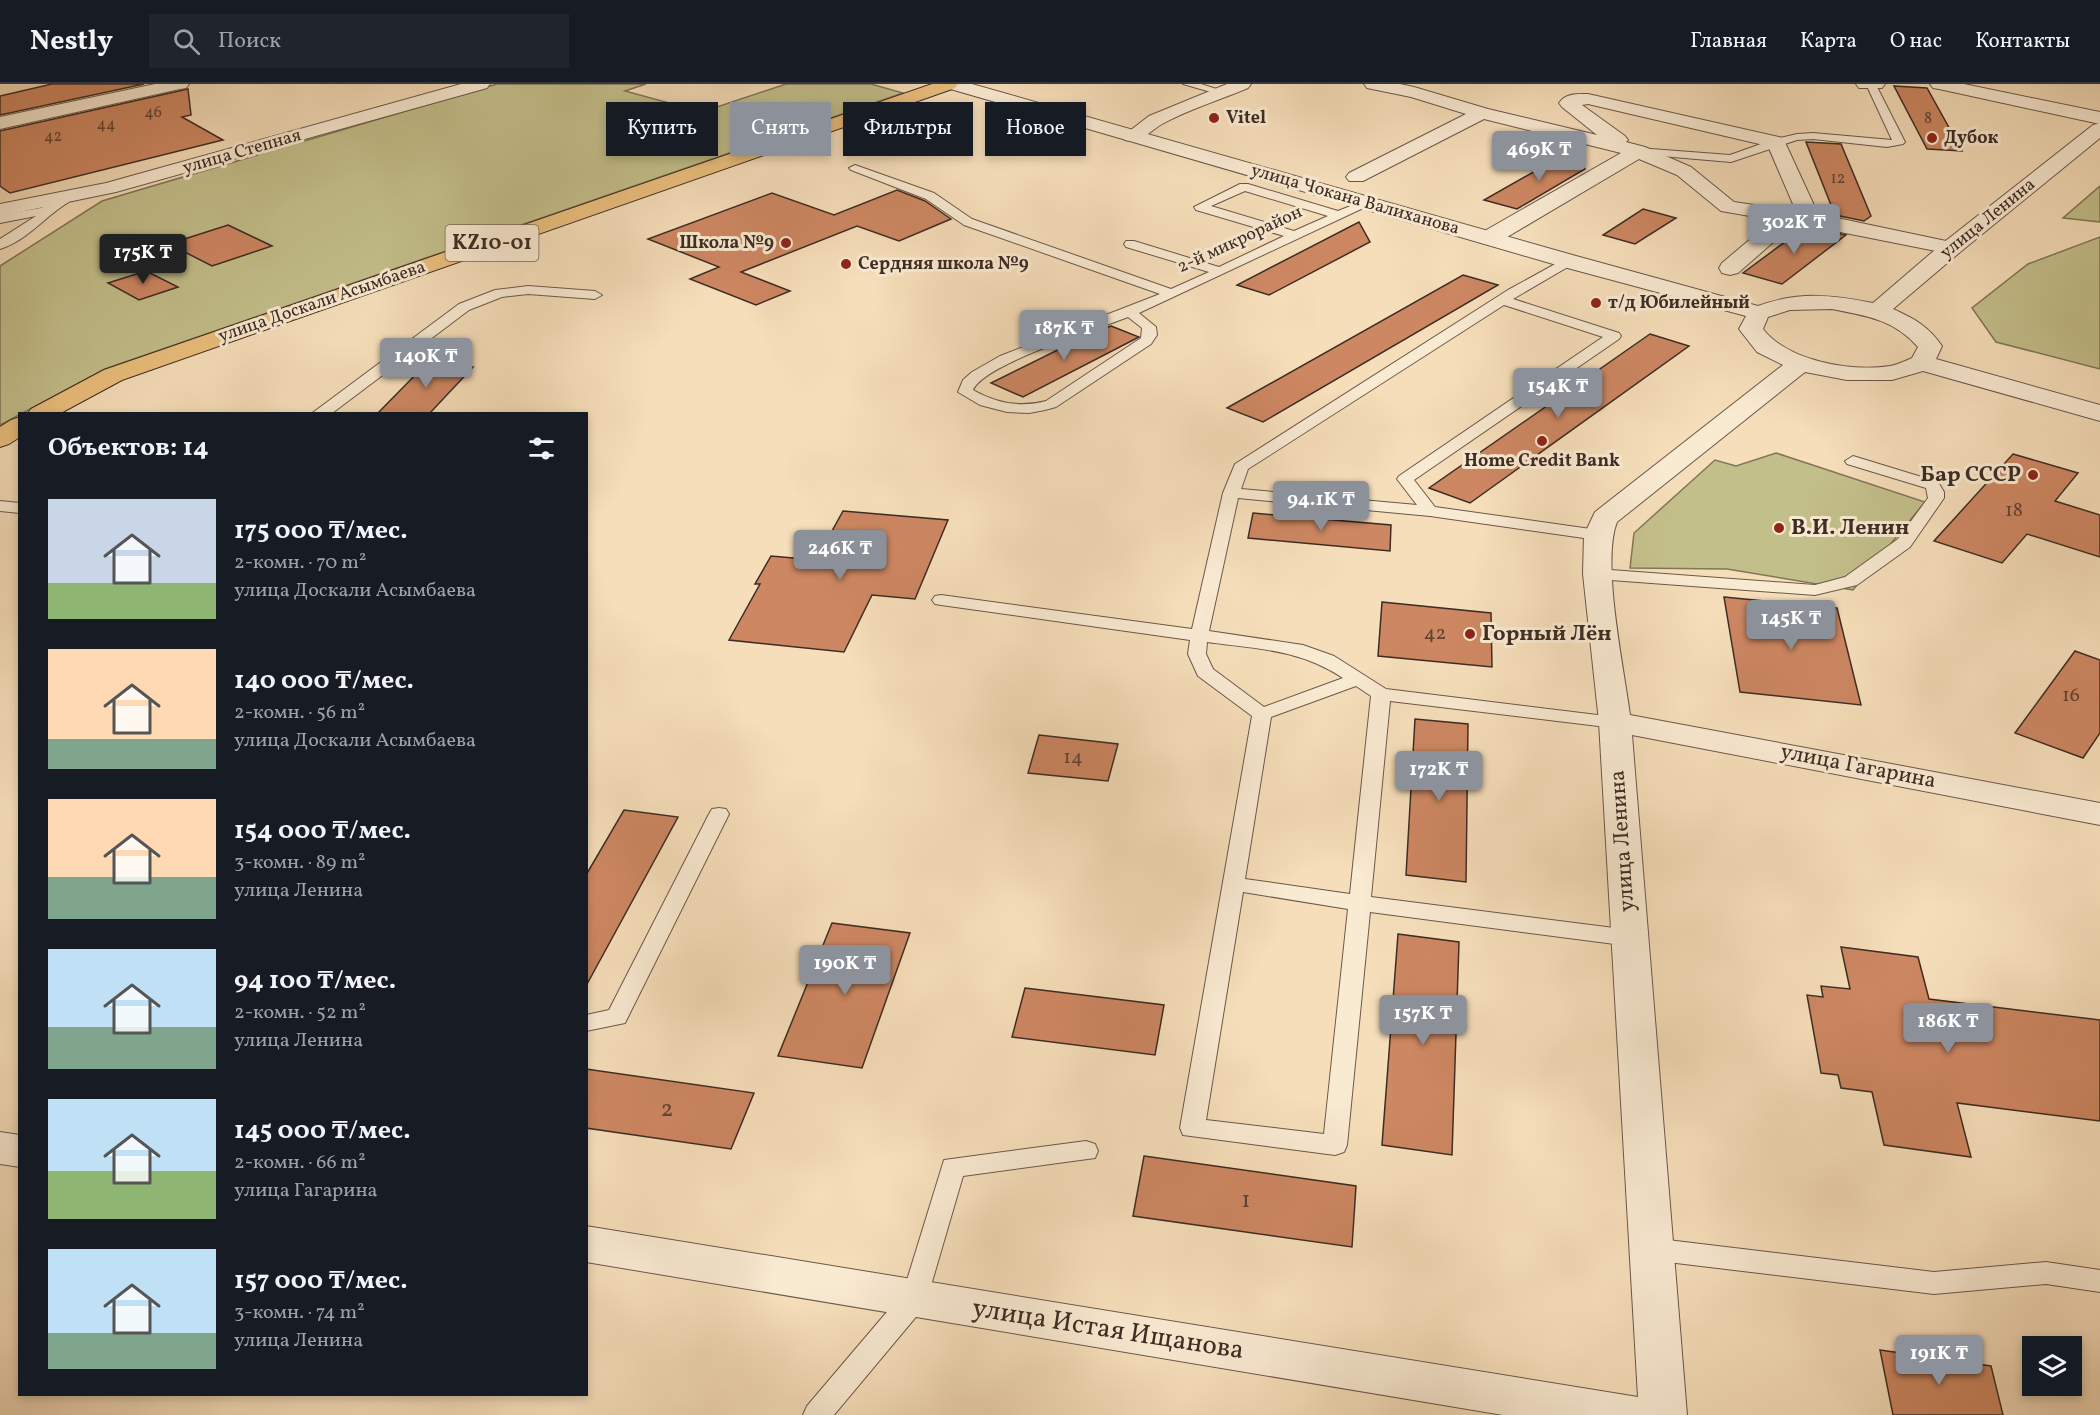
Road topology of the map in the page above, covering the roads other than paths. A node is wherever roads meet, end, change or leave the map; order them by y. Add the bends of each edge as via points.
1 (180, 84) edge
2 (481, 84) edge
3 (951, 84) edge
4 (1188, 84) edge
5 (1242, 84) edge
6 (1373, 84) edge
7 (1870, 84) edge
8 (1939, 84) edge
9 (1983, 89) edge
10 (1221, 92) junction
11 (1482, 113) junction
12 (2100, 118) edge
13 (0, 123) edge
14 (2100, 129) edge
15 (1132, 136) junction
16 (1776, 142) junction
17 (1638, 151) junction
18 (855, 168) dead end
19 (1356, 177) dead end
20 (65, 199) junction
21 (1368, 203) junction
22 (0, 210) edge
23 (45, 211) junction
24 (1338, 215) junction
25 (1800, 218) junction
26 (0, 219) edge
27 (1295, 235) junction
28 (1489, 238) junction
29 (1130, 244) dead end
30 (0, 245) edge
31 (1951, 248) junction
32 (1568, 261) junction
33 (1730, 268) dead end
34 (1220, 271) junction
35 (1172, 294) junction
36 (595, 295) dead end
37 (1503, 300) junction
38 (1129, 311) junction
39 (1878, 311) junction
40 (1759, 313) junction
41 (1922, 363) junction
42 (1800, 364) junction
43 (44, 412) edge
44 (325, 412) edge
45 (2100, 413) edge
46 (18, 426) edge
47 (0, 439) edge
48 (1853, 461) dead end
49 (1232, 493) junction
50 (0, 506) edge
51 (18, 508) edge
52 (1430, 511) junction
53 (1598, 535) junction
54 (1597, 574) junction
55 (941, 600) dead end
56 (1199, 636) junction
57 (1358, 679) junction
58 (1381, 694) junction
59 (1262, 714) junction
60 (1615, 722) junction
61 (719, 814) dead end
62 (2100, 814) edge
63 (1233, 884) junction
64 (1359, 903) junction
65 (1630, 938) junction
66 (588, 1023) edge
67 (0, 1148) edge
68 (18, 1151) edge
69 (1086, 1151) dead end
70 (588, 1244) edge
71 (1651, 1249) junction
72 (2100, 1281) edge
73 (915, 1298) junction
74 (817, 1415) edge
75 (1630, 1415) edge
76 (1663, 1415) edge

1 - 13 street
2 - 20 street, улица Степная
3 - 15 street, улица Чокана Валиханова
3 - 43 main road, улица Доскали Асымбаева / KZ10-01 via 113,375
4 - 10 lane
5 - 10 street
6 - 11 street
7 - 16 lane via 1899,142 1813,136
8 - 9 street
9 - 12 street
10 - 15 street via 1156,120
11 - 17 street
11 - 19 street
14 - 31 street, улица Ленина
15 - 21 street, улица Чокана Валиханова
16 - 17 lane via 1731,159
16 - 17 street via 1588,99 1568,103 1606,134
16 - 25 street
17 - 25 street via 1684,171 1728,207
17 - 28 street
18 - 35 lane via 930,196 968,222
20 - 22 street, улица Степная
20 - 23 lane
21 - 24 lane, 2-й микрорайон
21 - 28 street, улица Чокана Валиханова
23 - 26 lane
23 - 30 lane via 41,219
24 - 27 lane, 2-й микрорайон
24 - 27 lane via 1244,187 1200,207
25 - 31 street
25 - 33 street
27 - 34 lane, 2-й микрорайон
28 - 32 street, улица Чокана Валиханова
29 - 34 lane
31 - 39 street, улица Ленина
32 - 37 lane
32 - 40 street, улица Чокана Валиханова
34 - 35 lane, 2-й микрорайон
35 - 38 lane, 2-й микрорайон
36 - 44 lane via 528,290 500,293 464,307
37 - 49 lane via 1241,467
37 - 52 lane via 1614,336 1405,479
38 - 38 lane, 2-й микрорайон via 1149,327 1146,341 1051,404 1035,409 997,407 965,392 972,378 985,370
39 - 40 street via 1832,302 1788,303
39 - 41 street via 1913,327 1930,346
40 - 42 street via 1751,329 1765,348
41 - 42 street via 1892,373 1858,373
41 - 45 street
42 - 53 street via 1605,518
46 - 47 main road
48 - 54 lane via 1932,485 1936,498 1904,543 1851,581 1815,590
49 - 52 lane
49 - 56 lane
50 - 51 lane
52 - 53 lane
53 - 54 street, улица Ленина
54 - 60 street, улица Ленина
55 - 56 lane
56 - 57 lane via 1314,653
56 - 59 lane via 1197,654 1205,672
57 - 58 lane
57 - 59 lane
58 - 60 lane
58 - 64 lane
59 - 63 lane
60 - 62 street, улица Гагарина
60 - 65 street, улица Ленина
61 - 66 lane via 617,1017
63 - 64 lane
63 - 64 lane via 1192,1128 1335,1145
64 - 65 lane
65 - 71 street, улица Ленина
67 - 68 street
69 - 73 lane via 952,1167
70 - 73 street, улица Истая Ищанова
71 - 72 lane via 1934,1283 2046,1273
71 - 76 street, улица Ленина
73 - 74 lane
73 - 75 street, улица Истая Ищанова

